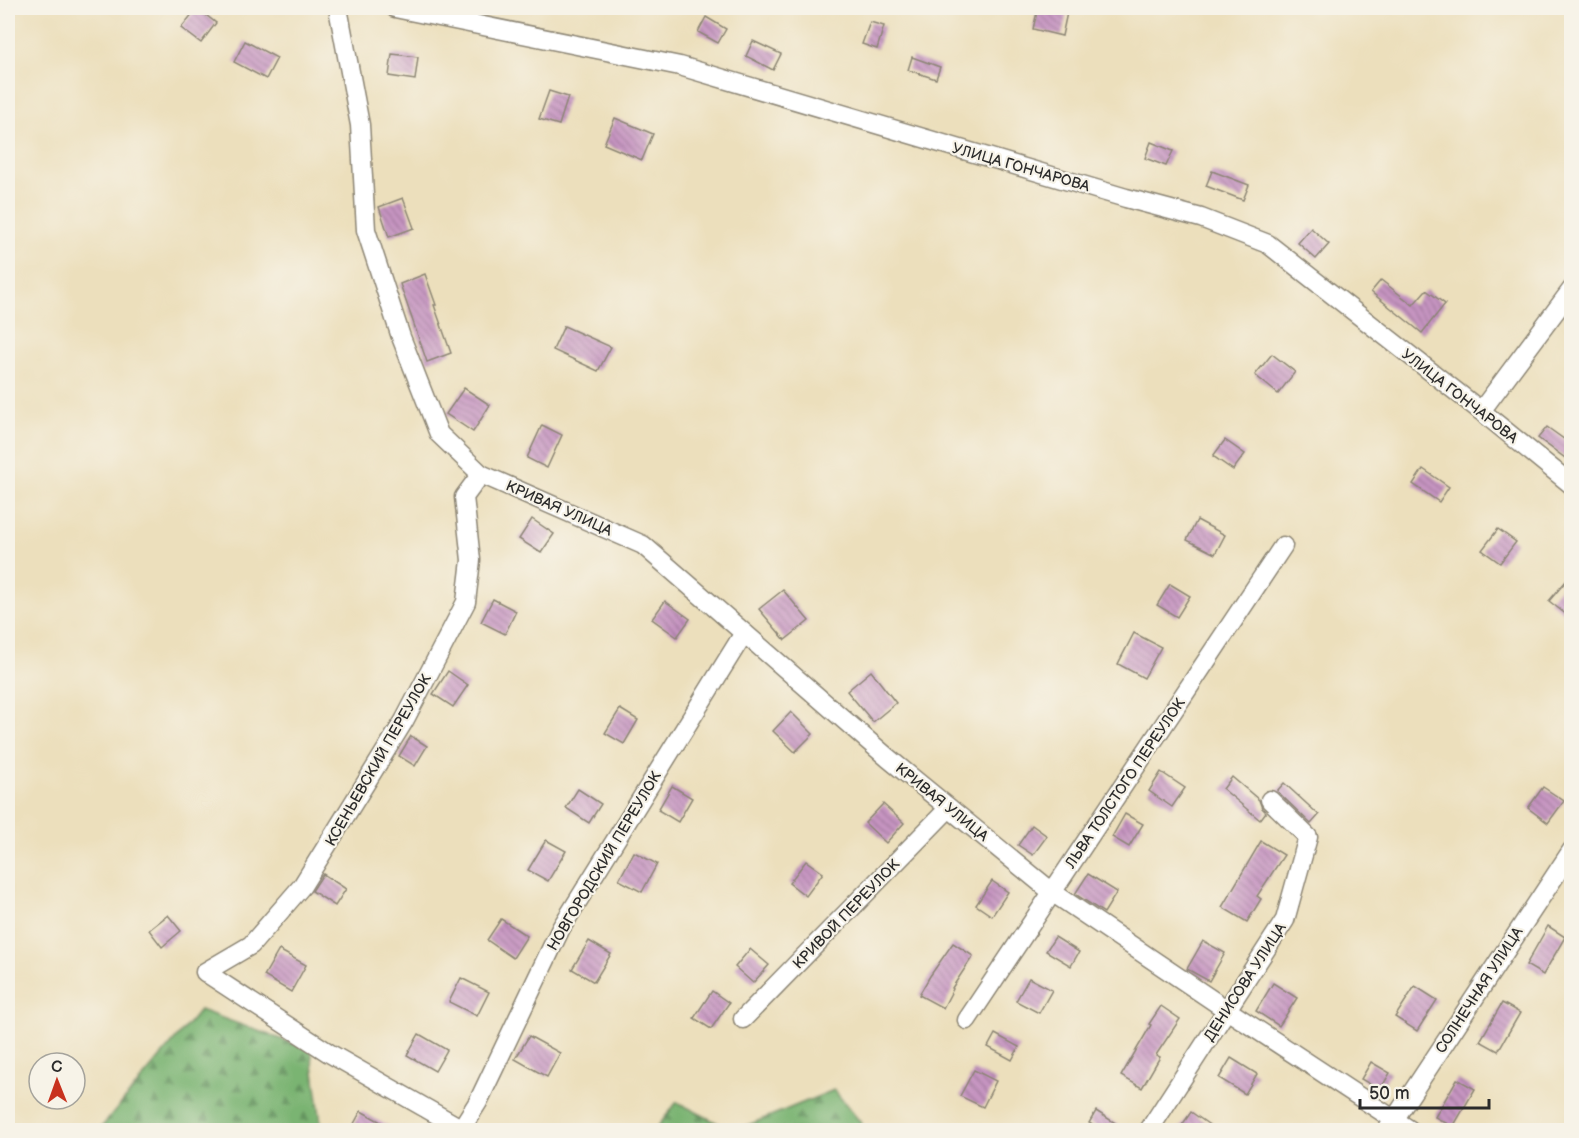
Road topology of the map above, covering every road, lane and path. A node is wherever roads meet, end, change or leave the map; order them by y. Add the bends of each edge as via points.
1 (339, 8) edge
2 (395, 8) edge
3 (1572, 289) edge
4 (1481, 411) junction
5 (481, 474) junction
6 (1572, 485) edge
7 (1283, 546) dead end
8 (744, 633) junction
9 (1270, 800) dead end
10 (949, 808) junction
11 (1572, 850) edge
12 (1052, 892) junction
13 (1227, 1010) junction
14 (743, 1019) dead end
15 (967, 1020) dead end
16 (1390, 1125) edge
17 (463, 1130) edge
18 (1149, 1131) edge
19 (1410, 1131) edge

1 - 5 street, КРИВАЯ УЛИЦА via 360,125 366,230 401,337 439,434
2 - 4 street, УЛИЦА ГОНЧАРОВА via 680,66 1201,218 1268,244
3 - 4 street
4 - 6 street, УЛИЦА ГОНЧАРОВА
5 - 8 street, КРИВАЯ УЛИЦА via 643,545
5 - 17 street, КСЕНЬЕВСКИЙ ПЕРЕУЛОК via 464,497 471,560 466,602 404,721 302,886 251,945 205,972 329,1053
7 - 12 street, ЛЬВА ТОЛСТОГО ПЕРЕУЛОК
8 - 10 street, КРИВАЯ УЛИЦА
8 - 17 street, НОВГОРОДСКИЙ ПЕРЕУЛОК via 561,928
9 - 13 street, ДЕНИСОВА УЛИЦА via 1308,837 1285,920
10 - 12 street, КРИВАЯ УЛИЦА
10 - 14 street, КРИВОЙ ПЕРЕУЛОК
11 - 16 street, СОЛНЕЧНАЯ УЛИЦА
12 - 13 street, КРИВАЯ УЛИЦА
12 - 15 street, ЛЬВА ТОЛСТОГО ПЕРЕУЛОК
13 - 16 street, КРИВАЯ УЛИЦА
13 - 18 street, ДЕНИСОВА УЛИЦА
16 - 19 street, КРИВАЯ УЛИЦА

